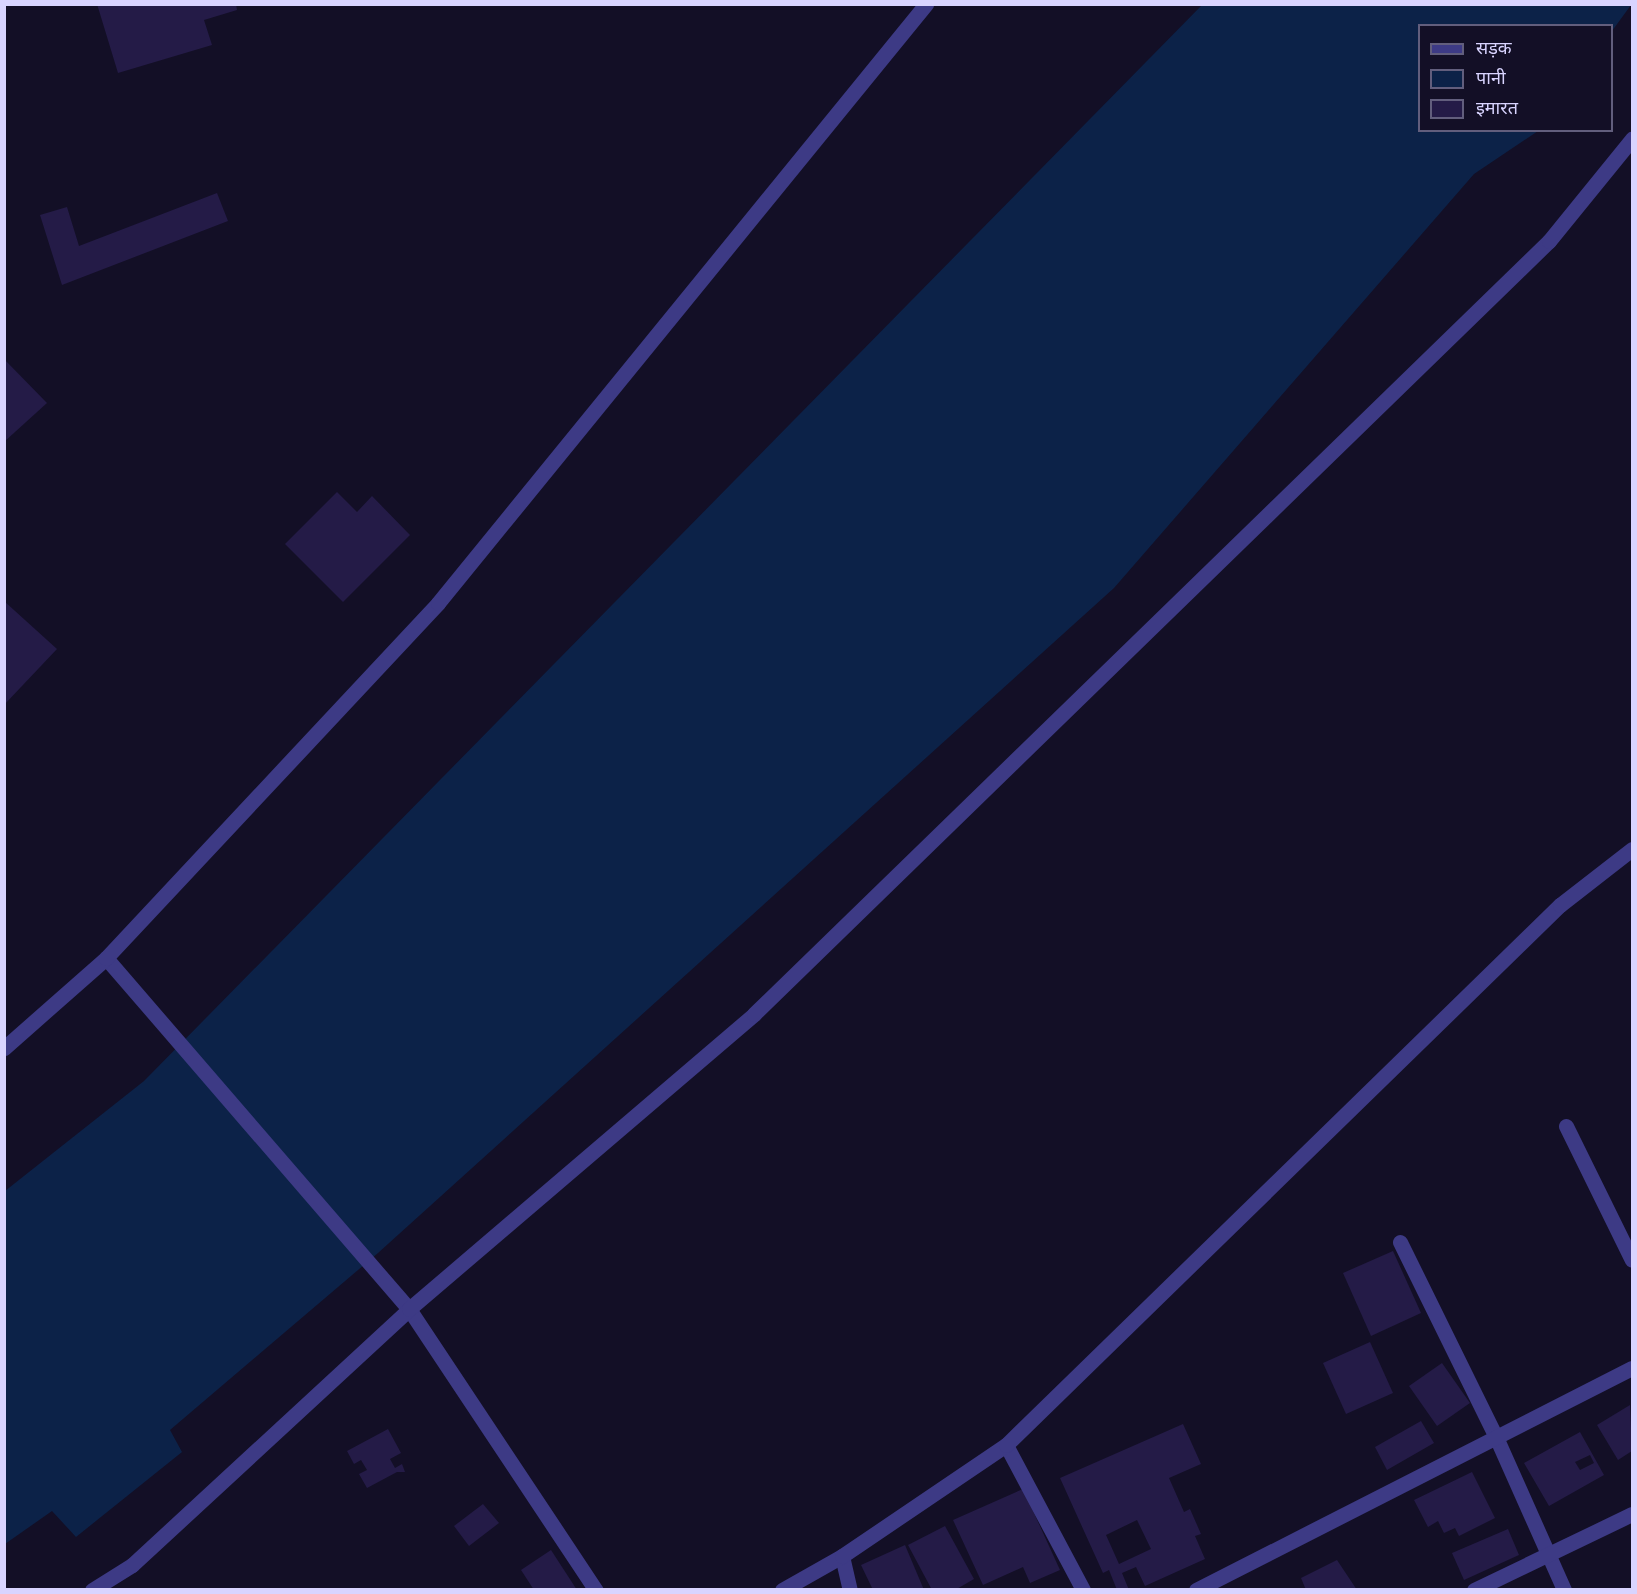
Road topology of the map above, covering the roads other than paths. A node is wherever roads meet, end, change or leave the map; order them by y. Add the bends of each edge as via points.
1 (926, 4) edge
2 (1632, 139) edge
3 (1632, 849) edge
4 (106, 958) junction
5 (4, 1048) edge
6 (1566, 1126) dead end
7 (1400, 1242) dead end
8 (1632, 1260) edge
9 (409, 1309) junction
10 (1632, 1368) edge
11 (1496, 1437) junction
12 (1006, 1445) junction
13 (1632, 1514) edge
14 (1546, 1554) junction
15 (842, 1556) junction
16 (92, 1590) edge
17 (596, 1590) edge
18 (782, 1590) edge
19 (850, 1590) edge
20 (1083, 1590) edge
21 (1196, 1590) edge
22 (1474, 1590) edge
23 (1564, 1590) edge

1 - 4 street via 438,603
2 - 9 street via 1549,241 754,1014
3 - 12 street via 1560,905
4 - 5 street
4 - 9 street
6 - 8 street
7 - 11 street
9 - 16 street via 132,1565
9 - 17 street
10 - 11 street
11 - 14 street
11 - 21 street
12 - 15 street
12 - 20 street
13 - 14 street
14 - 22 street
14 - 23 street
15 - 18 street
15 - 19 street

